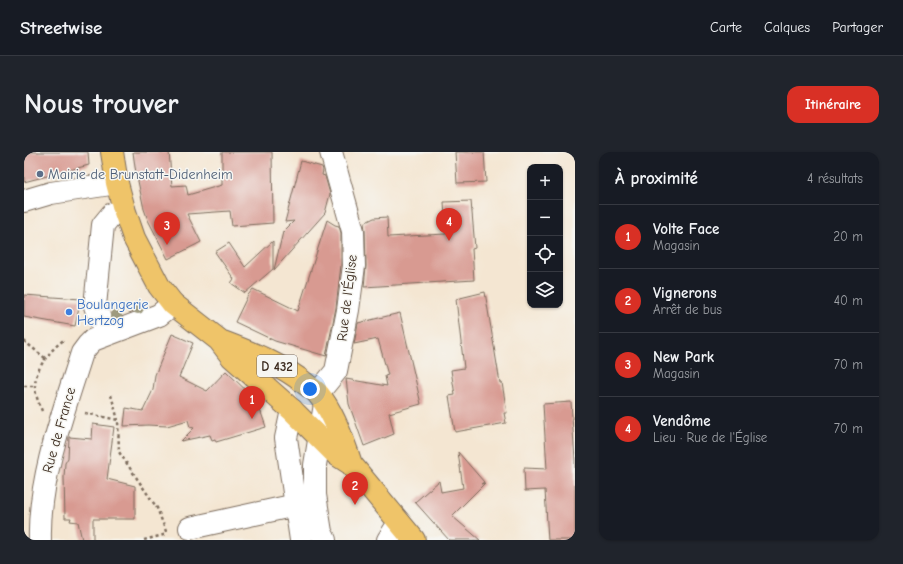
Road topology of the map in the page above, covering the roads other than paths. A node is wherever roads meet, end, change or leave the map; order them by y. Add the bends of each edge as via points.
1 (112, 152) edge
2 (331, 152) edge
3 (117, 182) junction
4 (24, 201) edge
5 (124, 209) junction
6 (173, 304) junction
7 (106, 335) junction
8 (219, 340) junction
9 (322, 399) junction
10 (292, 410) junction
11 (319, 438) junction
12 (351, 464) junction
13 (296, 505) junction
14 (190, 528) dead end
15 (394, 532) edge
16 (40, 540) edge
17 (301, 540) edge
18 (325, 540) edge
19 (414, 540) edge

1 - 3 main road, D 432
2 - 9 street, Rue de l'Église via 353,231 354,266 336,371
3 - 4 street via 51,193
3 - 5 main road, D 432
5 - 6 main road, D 432 via 134,238 159,286
5 - 7 street via 112,214 103,225 95,306
6 - 7 street, Rue de France via 159,315
6 - 8 main road, D 432
7 - 16 street, Rue de France via 93,340 82,353 45,482
8 - 9 main road, D 432 via 294,374
8 - 10 main road, D 432 via 232,357
9 - 11 street
9 - 12 main road, D 432
10 - 11 main road, D 432
10 - 13 street via 286,438
11 - 12 main road, D 432 via 337,456
11 - 18 street via 314,465 321,532
12 - 15 main road, D 432
13 - 14 street
13 - 17 street
15 - 19 main road, D 432

